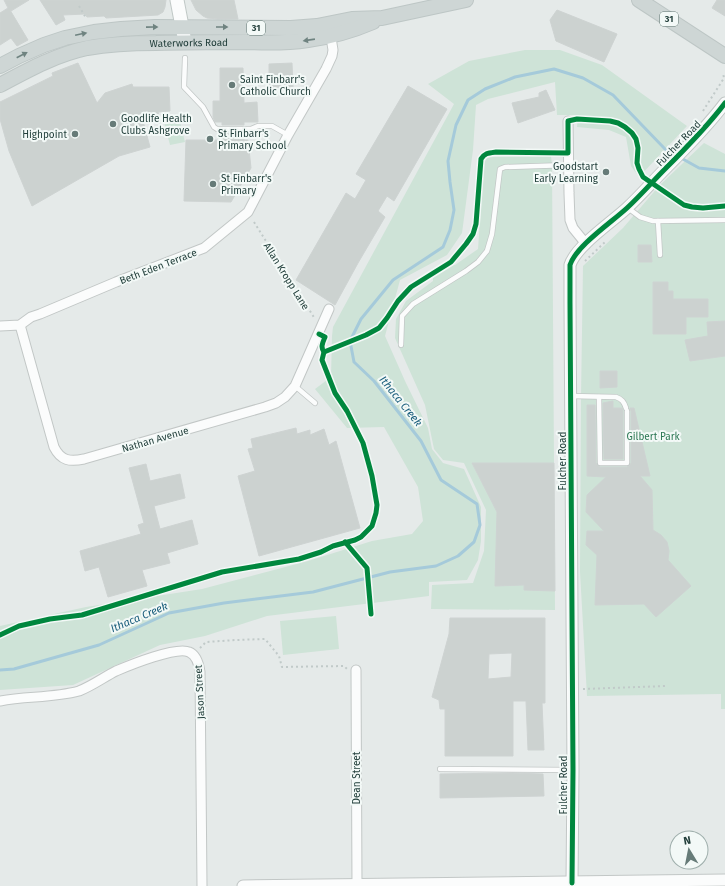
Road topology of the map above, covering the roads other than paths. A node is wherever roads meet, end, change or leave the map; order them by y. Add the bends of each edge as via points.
1 (177, 0) edge
2 (466, 0) edge
3 (639, 0) edge
4 (183, 27) junction
5 (329, 30) junction
6 (185, 42) junction
7 (725, 56) edge
8 (184, 58) dead end
9 (0, 66) edge
10 (0, 85) edge
11 (725, 103) edge
12 (568, 121) dead end
13 (288, 135) junction
14 (568, 165) junction
15 (628, 208) junction
16 (725, 220) edge
17 (658, 221) junction
18 (586, 244) junction
19 (660, 255) dead end
20 (329, 309) dead end
21 (20, 325) junction
22 (0, 326) edge
23 (401, 345) dead end
24 (295, 386) junction
25 (570, 396) junction
26 (599, 397) junction
27 (315, 403) dead end
28 (356, 670) road end
29 (0, 700) edge
30 (440, 768) dead end
31 (573, 770) junction
32 (725, 880) edge
33 (572, 883) junction
34 (662, 884) edge
35 (357, 885) edge
36 (517, 885) edge
37 (202, 886) edge
38 (243, 886) edge

1 - 4 main road
2 - 5 main road, Waterworks Road / 31 via 382,18 354,30
3 - 7 main road, 31
4 -> 5 main road, Waterworks Road / 31
4 - 6 main road
9 -> 4 main road, Waterworks Road / 31 via 44,45 80,34 121,28
5 -> 6 main road, Waterworks Road / 31 via 308,40 286,42
5 - 13 street, Beth Eden Terrace via 333,50 330,61
6 - 10 main road, Waterworks Road / 31 via 129,43 86,48 43,63
8 - 13 lane via 184,87 202,107 214,128 251,129 272,126
11 - 15 street, Fulcher Road via 711,122
12 - 14 street
13 - 21 street, Beth Eden Terrace via 248,212 204,248 116,282
14 - 18 street via 570,220
14 - 23 lane via 500,169 492,234 487,251 478,262 413,304 402,316
15 - 17 lane via 640,217
15 - 18 street, Fulcher Road
16 - 17 lane
17 - 19 lane
18 - 25 street, Fulcher Road via 574,256 570,270
20 - 24 street, Nathan Avenue
21 - 22 street, Beth Eden Terrace
21 - 24 street, Nathan Avenue via 54,447 57,453 73,461 265,408 285,397
24 - 27 lane
25 - 26 lane
25 - 31 street, Fulcher Road
26 - 26 lane via 600,463 627,463 626,410 623,401 619,398
28 - 35 street, Dean Street
29 - 37 street, Jason Street via 77,691 146,659 182,650 194,655 200,672
30 - 31 lane
31 - 33 street, Fulcher Road
32 - 34 street
33 - 34 street
33 - 36 street
35 - 36 street
35 - 38 street

